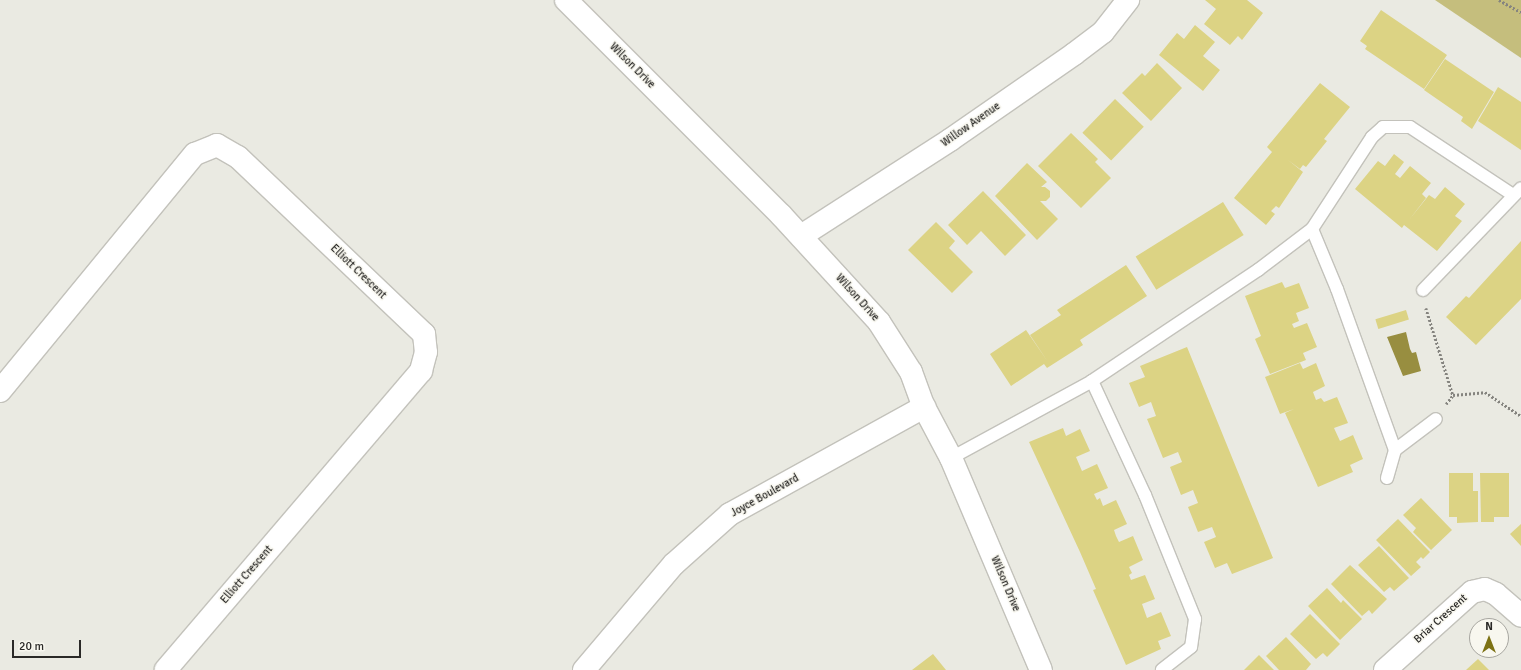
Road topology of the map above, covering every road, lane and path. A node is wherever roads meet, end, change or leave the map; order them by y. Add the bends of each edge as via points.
1 (566, 0) edge
2 (1128, 0) edge
3 (1499, 0) edge
4 (1521, 12) edge
5 (1517, 192) edge
6 (1312, 229) junction
7 (801, 236) junction
8 (1423, 290) joint
9 (1092, 381) junction
10 (0, 391) edge
11 (1453, 395) junction
12 (924, 407) junction
13 (1521, 416) edge
14 (1436, 419) joint
15 (1395, 450) junction
16 (951, 458) junction
17 (1386, 478) dead end
18 (1521, 616) edge
19 (166, 670) edge
20 (584, 670) edge
21 (1041, 670) edge
22 (1162, 670) edge
23 (1385, 670) edge

1 - 7 street, Wilson Drive
2 - 7 street, Willow Avenue via 1103,32 1074,54 943,144
3 - 4 path
5 - 6 lane via 1410,127 1383,127 1372,137
5 - 8 lane
6 - 9 lane via 1258,270
6 - 15 lane via 1337,289
7 - 12 street, Wilson Drive via 879,322 911,372
8 - 11 path via 1429,322
9 - 16 lane
9 - 22 lane via 1145,495 1195,619 1191,647
10 - 19 street, Elliott Crescent via 195,154 217,145 238,157 424,334 426,352 421,371
11 - 13 path via 1485,392
11 - 14 path
12 - 16 street, Wilson Drive
12 - 20 street, Joyce Boulevard via 730,514 674,564
14 - 15 lane
15 - 17 lane
16 - 21 street, Wilson Drive
18 - 23 street, Briar Crescent via 1496,594 1485,589 1472,592

